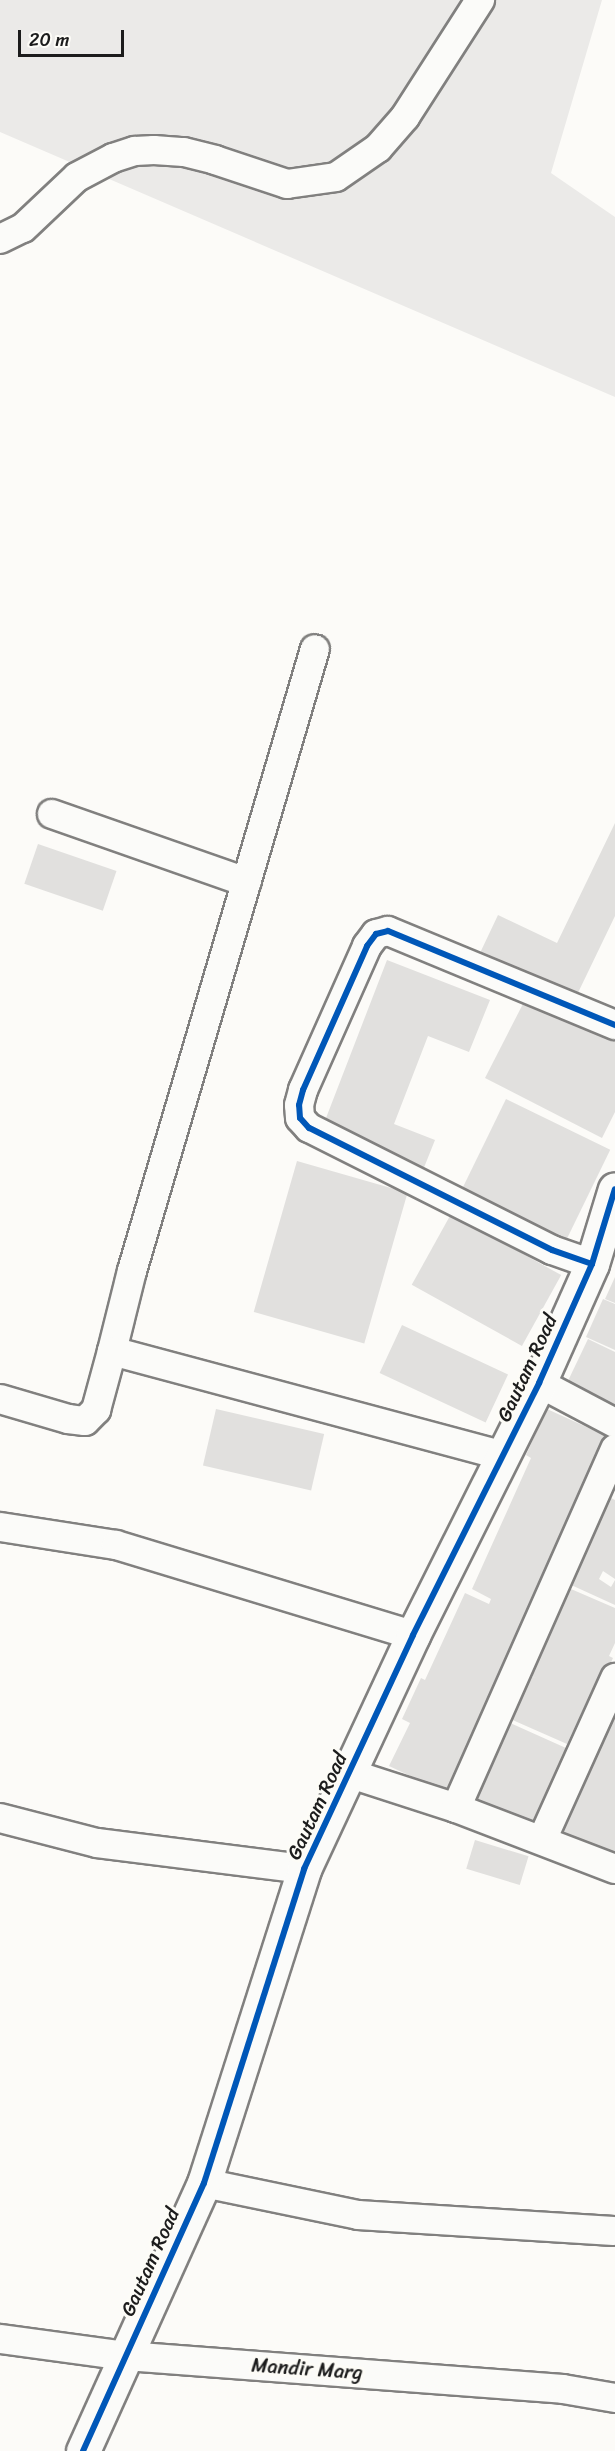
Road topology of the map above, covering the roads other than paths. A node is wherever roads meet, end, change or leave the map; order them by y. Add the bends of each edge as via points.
1 (480, 0) edge
2 (0, 239) edge
3 (315, 649) dead end
4 (52, 814) dead end
5 (246, 882) junction
6 (615, 1025) edge
7 (615, 1189) edge
8 (592, 1264) junction
9 (112, 1351) junction
10 (539, 1383) junction
11 (0, 1399) edge
12 (615, 1424) edge
13 (615, 1449) edge
14 (504, 1456) junction
15 (0, 1527) edge
16 (413, 1635) junction
17 (615, 1678) edge
18 (351, 1774) junction
19 (456, 1808) junction
20 (0, 1818) edge
21 (542, 1840) junction
22 (304, 1869) junction
23 (615, 1869) edge
24 (204, 2183) junction
25 (614, 2231) edge
26 (0, 2339) edge
27 (126, 2356) junction
28 (615, 2398) edge
29 (83, 2451) edge

1 - 2 street via 405,117 378,148 336,177 287,184 183,152 135,151 77,177 23,228
3 - 5 street
4 - 5 street
5 - 9 street
6 - 8 street via 388,931 376,934 367,946 299,1105 300,1118 309,1128 552,1250
7 - 8 street, Gautam Road
8 - 10 street, Gautam Road
9 - 11 street via 96,1410 85,1421
9 - 14 street
10 - 12 street
10 - 14 street, Gautam Road
13 - 19 street
14 - 16 street, Gautam Road
15 - 16 street via 116,1545
16 - 18 street, Gautam Road
17 - 21 street
18 - 19 street
18 - 22 street, Gautam Road
19 - 21 street
20 - 22 street via 97,1843
21 - 23 street
22 - 24 street, Gautam Road
24 - 25 street via 358,2215
24 - 27 street, Gautam Road
26 - 27 street, Mandir Marg
27 - 28 street, Mandir Marg via 562,2389
27 - 29 street, Gautam Road

